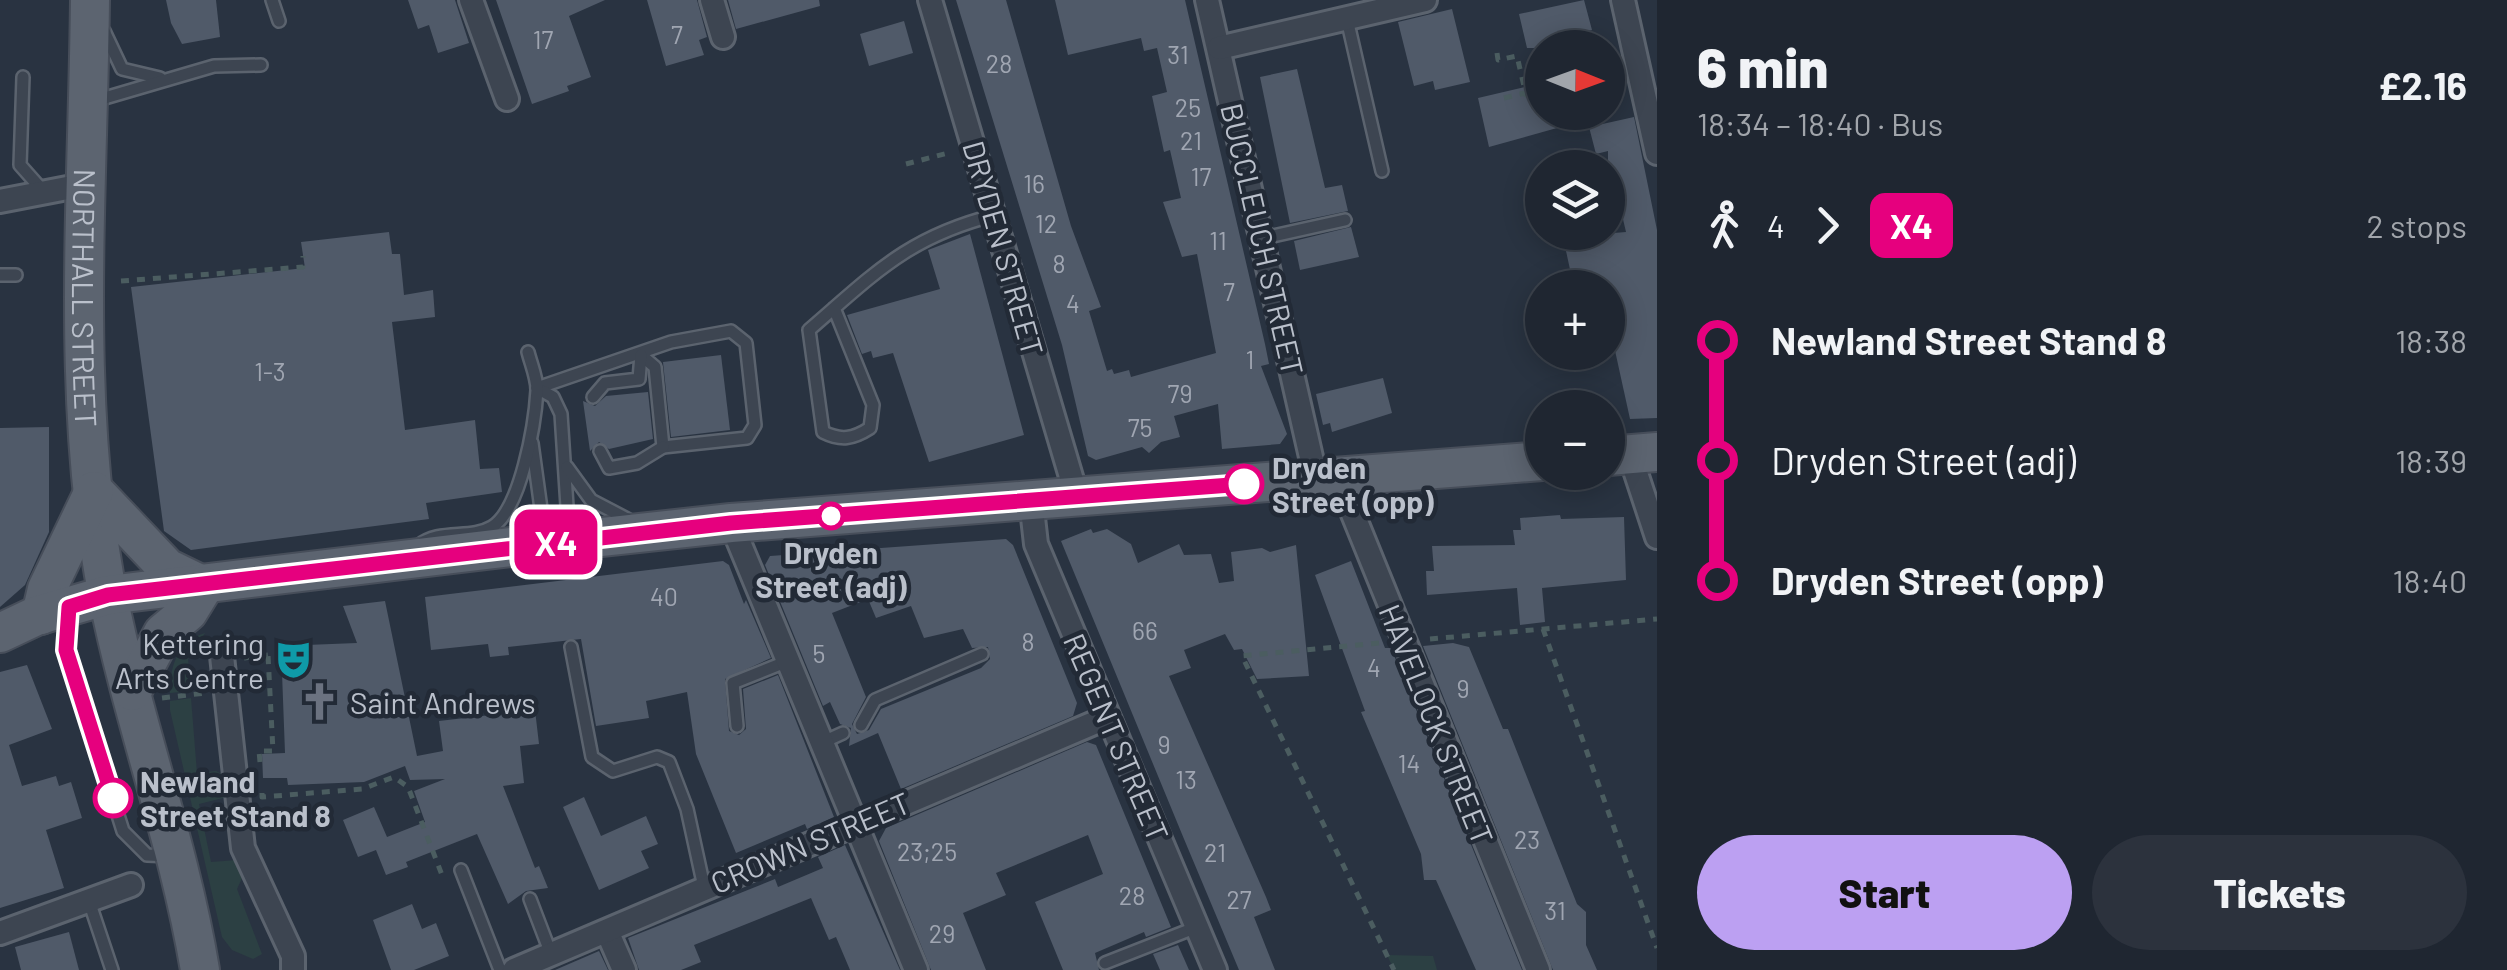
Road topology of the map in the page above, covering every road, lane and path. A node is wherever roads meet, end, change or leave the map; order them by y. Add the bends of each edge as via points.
1 (90, 0) edge
2 (272, 0) edge
3 (471, 0) edge
4 (712, 0) edge
5 (930, 0) edge
6 (1208, 0) edge
7 (1425, 0) edge
8 (1624, 0) edge
9 (1347, 18) junction
10 (279, 21) dead end
11 (723, 37) dead end
12 (1219, 48) junction
13 (1497, 54) dead end
14 (1525, 57) edge
15 (1517, 58) junction
16 (262, 65) dead end
17 (23, 77) dead end
18 (164, 78) junction
19 (1525, 93) joint
20 (506, 98) dead end
21 (1504, 98) dead end
22 (89, 102) junction
23 (974, 146) junction
24 (1657, 153) edge
25 (906, 164) dead end
26 (1382, 171) dead end
27 (88, 184) junction
28 (44, 192) junction
29 (0, 201) edge
30 (995, 215) junction
31 (1345, 220) dead end
32 (1264, 238) junction
33 (303, 256) dead end
34 (0, 275) edge
35 (16, 275) dead end
36 (121, 281) dead end
37 (834, 308) junction
38 (528, 352) dead end
39 (642, 355) junction
40 (537, 388) junction
41 (593, 397) dead end
42 (530, 432) junction
43 (663, 447) junction
44 (600, 451) dead end
45 (1631, 454) edge
46 (1525, 463) edge
47 (564, 464) junction
48 (1327, 478) junction
49 (94, 491) junction
50 (1077, 497) junction
51 (1031, 500) junction
52 (731, 523) junction
53 (654, 531) junction
54 (1657, 537) edge
55 (558, 542) junction
56 (402, 560) junction
57 (204, 586) junction
58 (108, 595) junction
59 (55, 611) junction
60 (1657, 619) edge
61 (1543, 630) junction
62 (0, 633) edge
63 (1402, 641) junction
64 (571, 647) dead end
65 (268, 654) dead end
66 (982, 654) dead end
67 (222, 656) dead end
68 (788, 662) junction
69 (226, 690) junction
70 (148, 694) junction
71 (1108, 717) junction
72 (862, 725) dead end
73 (737, 726) dead end
74 (843, 733) dead end
75 (821, 743) junction
76 (856, 823) junction
77 (176, 856) junction
78 (461, 870) joint
79 (131, 885) dead end
80 (704, 887) junction
81 (530, 899) dead end
82 (90, 904) junction
83 (1197, 927) junction
84 (607, 931) junction
85 (0, 933) edge
86 (1657, 948) edge
87 (551, 954) junction
88 (1105, 963) dead end
89 (112, 970) edge
90 (200, 970) edge
91 (293, 970) edge
92 (500, 970) edge
93 (514, 970) edge
94 (624, 970) edge
95 (916, 970) edge
96 (1215, 970) edge
97 (1394, 970) edge
98 (1538, 970) edge

1 - 18 lane via 122,69
1 - 22 main road, NORTHALL STREET
2 - 10 lane
3 - 20 street
4 - 11 street
5 - 23 street, DRYDEN STREET
6 - 12 street, BUCCLEUCH STREET
7 - 9 street
8 - 24 street
9 - 12 street
9 - 26 lane
12 - 32 street, BUCCLEUCH STREET
13 - 15 path via 1498,60
14 - 15 path
15 - 19 path
16 - 18 lane via 214,66
17 - 28 lane via 20,165
18 - 22 lane
19 - 21 path
22 - 27 main road, NORTHALL STREET
23 - 25 path
23 - 30 street, DRYDEN STREET
27 - 28 street
27 - 49 main road, NORTHALL STREET via 86,378
28 - 29 street
30 - 37 lane via 909,246
30 - 50 street, DRYDEN STREET
31 - 32 lane
32 - 48 street, BUCCLEUCH STREET
33 - 36 path via 304,266
34 - 35 lane
37 - 37 lane via 809,330 819,420 823,432 855,438 870,428 874,405
38 - 40 lane
39 - 40 lane
39 - 41 lane via 639,379 605,383
39 - 43 lane via 655,366
39 - 43 lane via 670,342 731,332 746,342 755,425 747,438
40 - 42 lane
40 - 47 lane via 553,397 561,414
42 - 55 lane
42 - 56 lane via 510,513 489,529 428,538
43 - 44 lane via 618,469 609,468
45 - 54 street
46 - 48 main road
47 - 53 lane via 604,510
47 - 55 lane
48 - 50 main road
48 - 63 street, HAVELOCK STREET
49 - 57 main road via 167,568
49 - 58 main road, NORTHALL STREET
49 - 59 main road via 48,589
50 - 51 main road
51 - 52 main road
51 - 71 street, REGENT STREET via 1036,544
52 - 53 main road
52 - 68 street
53 - 55 main road
55 - 56 main road
56 - 57 main road
57 - 58 main road
57 - 70 main road via 155,644
58 - 59 main road
58 - 70 main road, NORTHALL STREET
59 - 62 main road
59 - 77 lane via 123,830 147,855
60 - 61 path
61 - 63 path
61 - 86 path
63 - 97 path via 1242,656
63 - 98 street, HAVELOCK STREET
64 - 80 lane via 592,757 613,771 657,758 669,762
65 - 78 path via 273,751 259,751 262,797 362,789 394,777 408,787 443,878
66 - 72 lane via 875,700
67 - 69 street
68 - 73 lane via 732,683
68 - 75 street
69 - 70 path
69 - 91 street via 243,848 293,956
70 - 77 main road, NORTHALL STREET
71 - 76 street, CROWN STREET
71 - 83 street, REGENT STREET
74 - 75 lane
75 - 76 street
76 - 80 street, CROWN STREET
76 - 95 street
77 - 90 main road, NORTHALL STREET
78 - 92 lane
79 - 82 street
80 - 84 street, CROWN STREET
81 - 87 lane
82 - 85 street
82 - 89 lane
83 - 88 lane
83 - 96 street, REGENT STREET
84 - 87 street, CROWN STREET
84 - 94 street
87 - 93 street, CROWN STREET

